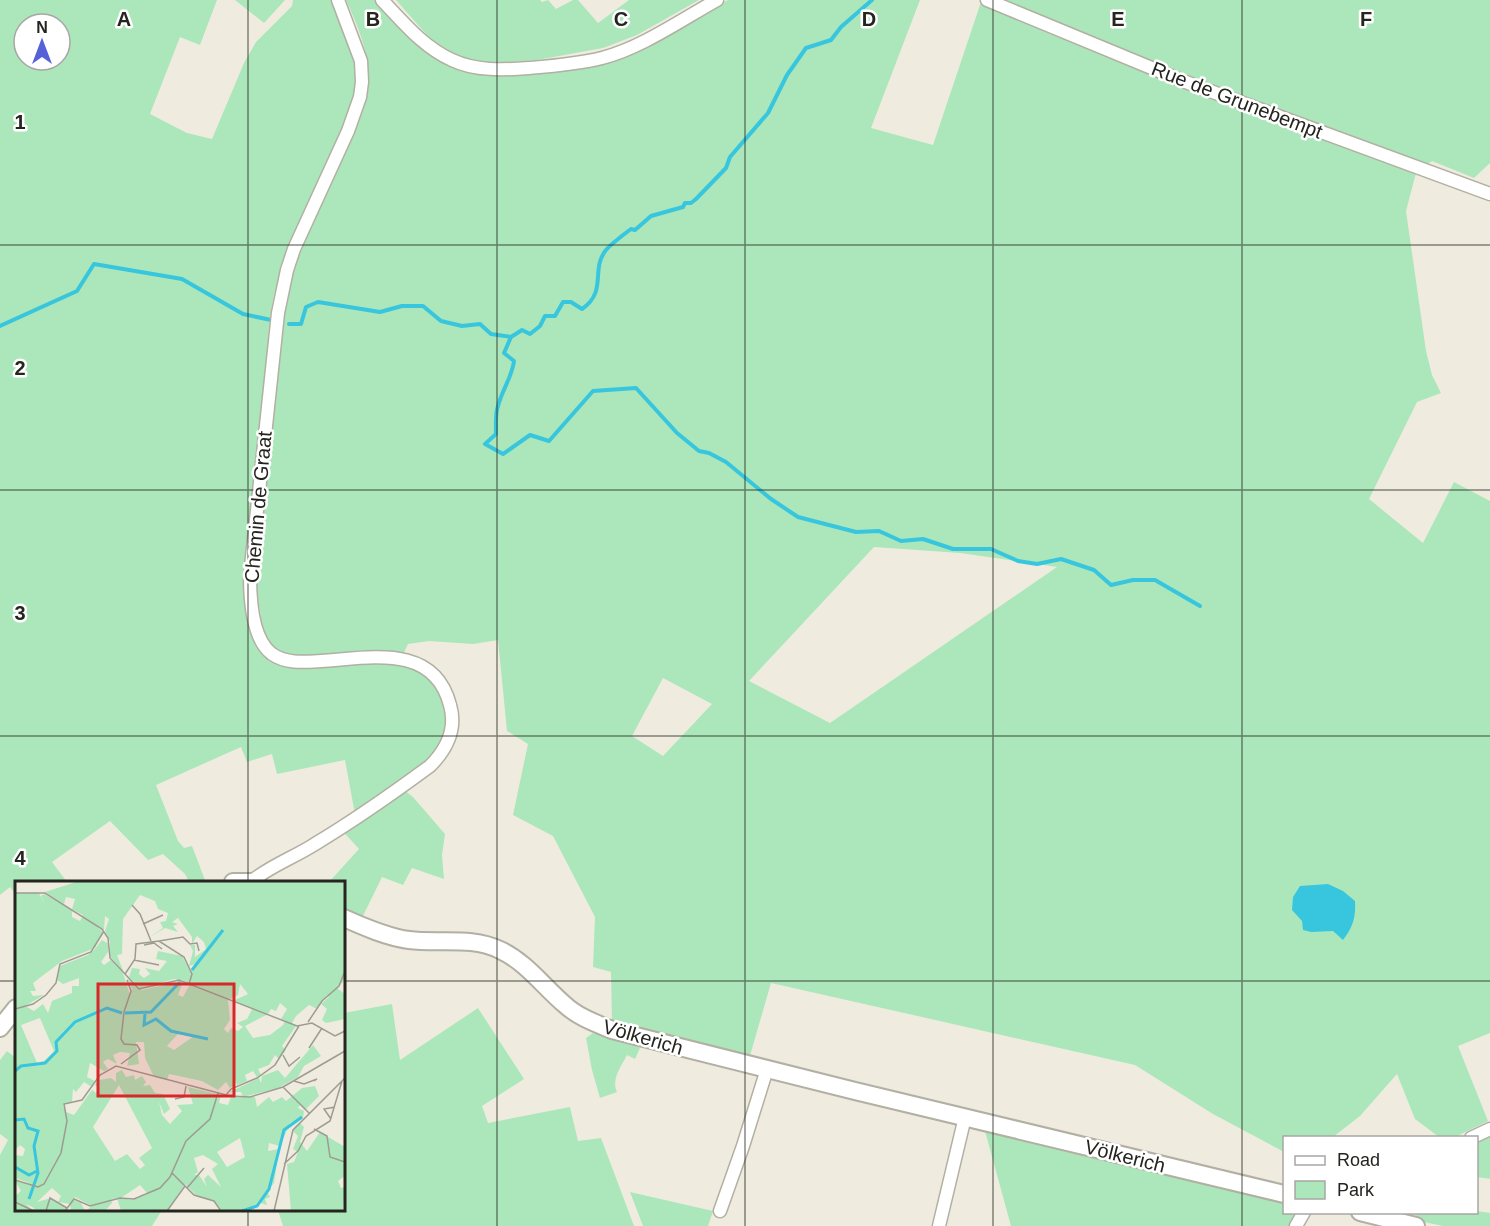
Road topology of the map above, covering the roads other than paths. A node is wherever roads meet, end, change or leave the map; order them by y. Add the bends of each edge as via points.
1 (338, 0) edge
2 (382, 0) edge
3 (717, 0) edge
4 (991, 1) edge
5 (1490, 194) edge
6 (255, 881) edge
7 (345, 918) edge
8 (15, 1009) edge
9 (0, 1028) edge
10 (766, 1069) junction
11 (965, 1117) junction
12 (1490, 1129) edge
13 (1473, 1136) edge
14 (1283, 1194) edge
15 (720, 1211) dead end
16 (1372, 1214) edge
17 (1407, 1220) edge
18 (939, 1226) edge

1 - 6 street, Chemin de Graat via 361,61 360,97 294,249 278,313 250,576 252,610 267,649 286,660 302,663 399,657 426,667 448,694 453,724 441,755 430,766 342,828 260,874
2 - 3 street via 433,49 460,63 498,69 604,58
4 - 5 street, Rue de Grunebempt via 1183,81
7 - 10 main road, Völkerich via 408,940 488,945 518,962 564,1004 594,1023
8 - 9 main road
10 - 11 main road, Völkerich
10 - 15 street
11 - 14 main road, Völkerich
11 - 18 street
12 - 13 street
16 - 17 main road

